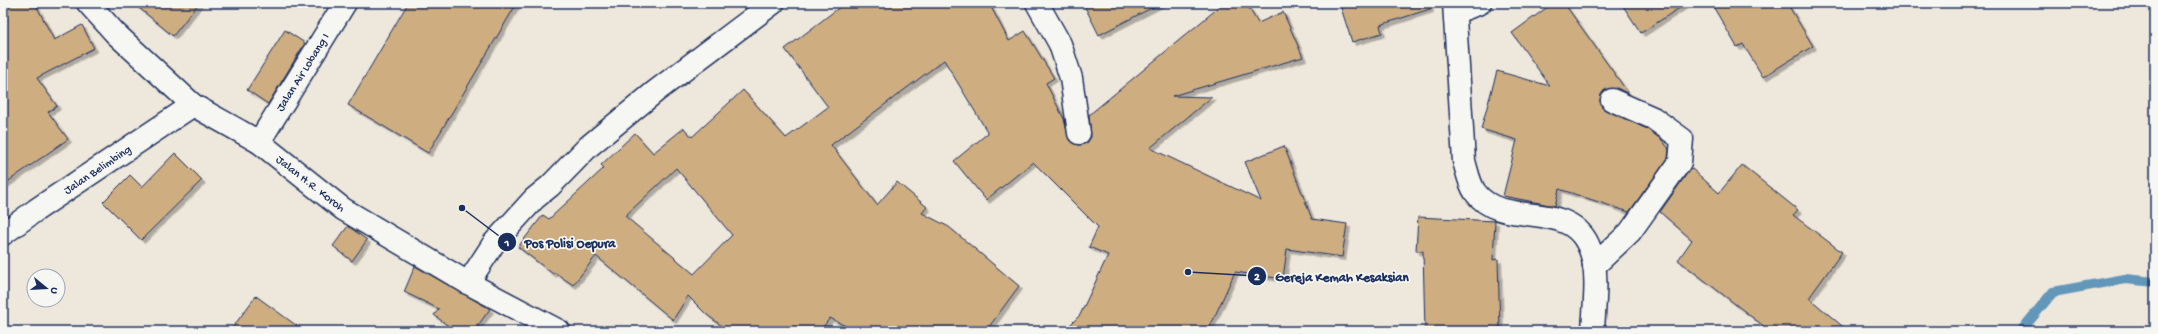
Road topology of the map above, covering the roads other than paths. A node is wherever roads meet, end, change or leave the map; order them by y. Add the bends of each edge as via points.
1 (88, 3) edge
2 (345, 3) edge
3 (773, 3) edge
4 (1037, 3) edge
5 (1480, 3) edge
6 (1455, 7) edge
7 (1612, 100) dead end
8 (193, 105) junction
9 (1079, 133) dead end
10 (259, 142) junction
11 (3, 234) edge
12 (1594, 266) junction
13 (468, 283) junction
14 (559, 331) edge
15 (1594, 331) edge

1 - 8 street, Jalan H.R. Koroh via 114,33
2 - 10 street, Jalan Air Lobang I
3 - 13 street via 656,91 589,146 534,199 494,243
4 - 9 street via 1060,44 1071,78
5 - 6 street
6 - 12 street via 1464,161 1475,192 1484,202 1496,207 1556,218 1570,224 1583,234 1591,251
7 - 12 street via 1653,118 1682,139 1680,162 1630,232
8 - 10 street, Jalan H.R. Koroh
8 - 11 street, Jalan Belimbing
10 - 13 street, Jalan H.R. Koroh via 342,209
12 - 15 street
13 - 14 street, Jalan H.R. Koroh

